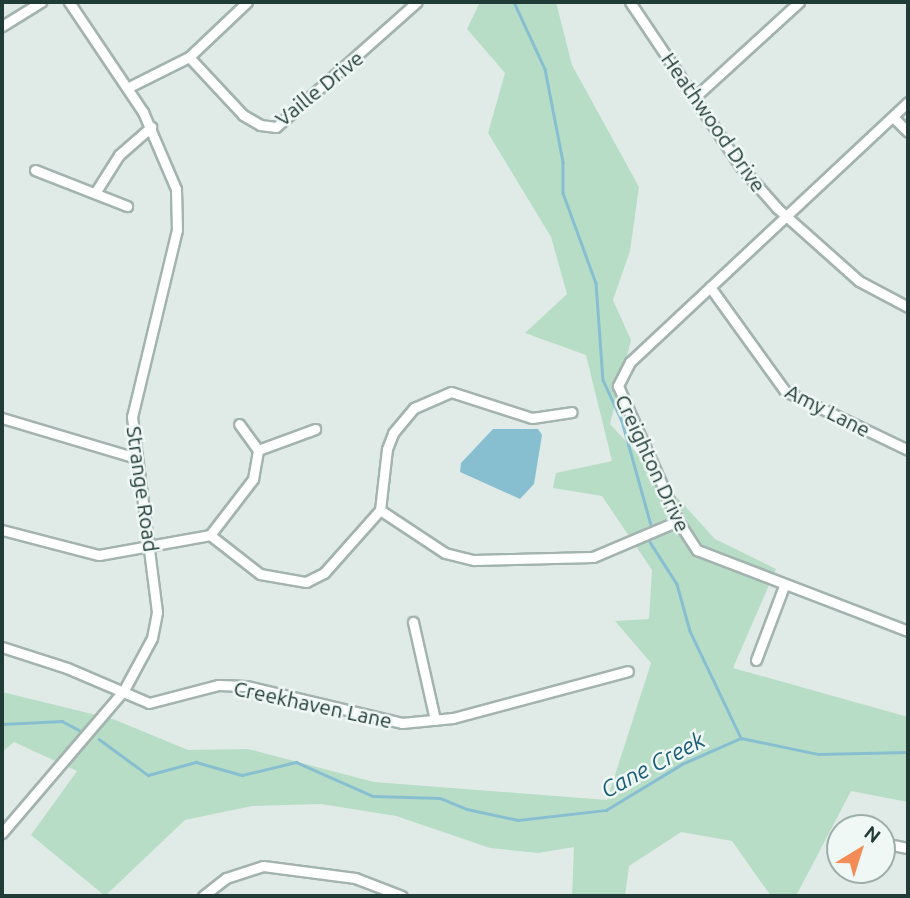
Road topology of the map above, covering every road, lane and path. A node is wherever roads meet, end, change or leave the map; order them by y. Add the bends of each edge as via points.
1 (41, 2) edge
2 (69, 2) edge
3 (247, 2) edge
4 (417, 2) edge
5 (630, 2) edge
6 (799, 2) edge
7 (2, 26) edge
8 (189, 57) junction
9 (127, 88) junction
10 (695, 97) junction
11 (908, 103) edge
12 (893, 117) junction
13 (151, 127) junction
14 (908, 132) edge
15 (35, 170) dead end
16 (94, 193) junction
17 (127, 206) dead end
18 (786, 216) junction
19 (710, 288) junction
20 (908, 307) edge
21 (572, 412) dead end
22 (2, 418) edge
23 (239, 424) dead end
24 (315, 429) dead end
25 (258, 450) junction
26 (908, 450) edge
27 (136, 458) junction
28 (380, 510) junction
29 (678, 521) junction
30 (2, 530) edge
31 (210, 535) junction
32 (150, 548) junction
33 (784, 586) junction
34 (413, 622) dead end
35 (908, 631) edge
36 (2, 647) edge
37 (756, 660) dead end
38 (628, 671) dead end
39 (124, 690) junction
40 (435, 720) junction
41 (2, 833) edge
42 (203, 896) edge
43 (402, 896) edge

1 - 7 street
2 - 9 street, Strange Road
3 - 8 street
4 - 8 street, Vaille Drive via 276,127 260,125 243,115
5 - 10 street, Heathwood Drive
6 - 10 street
8 - 9 street
9 - 13 street, Strange Road
10 - 18 street, Heathwood Drive via 741,167
11 - 12 street, Creighton Drive
12 - 14 street
12 - 18 street, Creighton Drive
13 - 16 street via 118,155
13 - 27 street, Strange Road via 171,170 179,219 133,402
15 - 16 street
16 - 17 street
18 - 19 street, Creighton Drive
18 - 20 street, Heathwood Drive via 859,281
19 - 26 street, Amy Lane via 785,391
19 - 29 street, Creighton Drive via 630,362 618,383 623,405
21 - 28 street via 532,418 451,391 429,399 414,408 393,433
22 - 27 street
23 - 25 street
24 - 25 street
25 - 31 street via 251,486
27 - 32 street, Strange Road
28 - 29 street via 446,552 474,560 593,558
28 - 31 street via 324,573 297,584 260,574
29 - 33 street, Creighton Drive via 702,554
30 - 32 street via 99,555
31 - 32 street
32 - 39 street, Strange Road via 156,624
33 - 35 street, Creighton Drive
33 - 37 street
34 - 40 street
36 - 39 street, Creekhaven Lane
38 - 40 street, Creekhaven Lane
39 - 40 street, Creekhaven Lane via 149,703 218,685 246,686 402,723
39 - 41 street, Strange Road
42 - 43 street via 226,878 263,866 355,878

